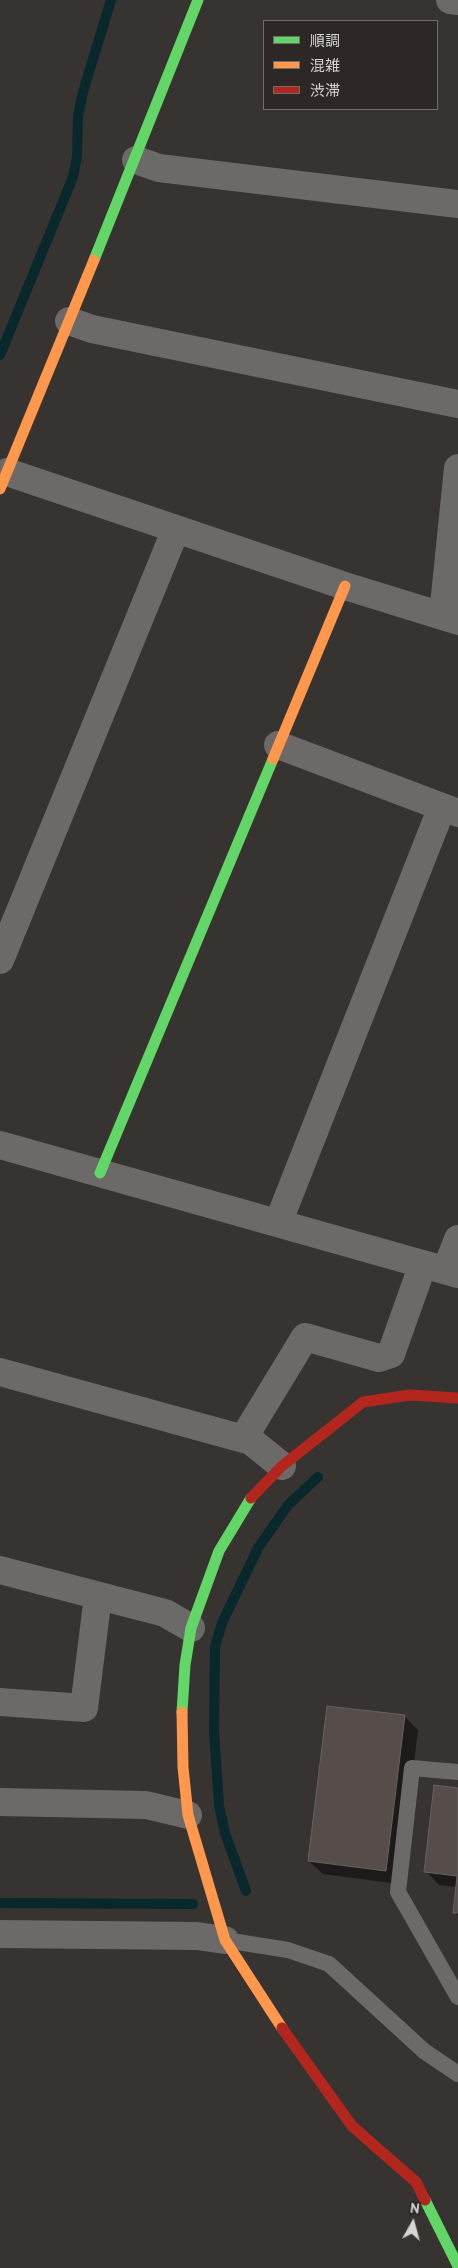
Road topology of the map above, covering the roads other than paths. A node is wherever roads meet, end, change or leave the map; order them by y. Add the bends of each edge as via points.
1 (198, 0) edge
2 (450, 0) edge
3 (458, 1) edge
4 (136, 160) junction
5 (458, 204) edge
6 (69, 321) junction
7 (458, 404) edge
8 (458, 468) edge
9 (4, 480) edge
10 (176, 529) junction
11 (345, 586) junction
12 (450, 618) edge
13 (278, 745) junction
14 (450, 810) edge
15 (0, 960) edge
16 (0, 1145) edge
17 (100, 1173) junction
18 (278, 1222) junction
19 (458, 1239) edge
20 (442, 1270) edge
21 (0, 1372) edge
22 (458, 1398) edge
23 (243, 1439) junction
24 (282, 1466) junction
25 (0, 1570) edge
26 (98, 1596) junction
27 (191, 1628) junction
28 (0, 1702) edge
29 (458, 1772) edge
30 (0, 1802) edge
31 (188, 1815) junction
32 (0, 1934) edge
33 (224, 1940) junction
34 (458, 1997) edge
35 (458, 2074) edge
36 (458, 2266) edge

1 - 4 street
2 - 3 street
4 - 5 street via 159,168
4 - 6 street
6 - 7 street via 92,329
6 - 9 street
8 - 12 street
9 - 10 street
10 - 11 street
10 - 15 street
11 - 12 street
11 - 13 street
13 - 14 street
13 - 17 street
14 - 18 street
16 - 17 street
17 - 18 street
18 - 20 street
19 - 20 street
20 - 23 street via 392,1354 379,1358 305,1337
21 - 23 street
22 - 24 street via 410,1396 363,1402
23 - 24 street via 251,1441
24 - 27 street via 253,1495 219,1551
25 - 26 street
26 - 27 street via 165,1613
26 - 28 street via 84,1708
27 - 31 street via 182,1714
29 - 34 lane via 412,1768 398,1892
30 - 31 street via 146,1805
31 - 33 street
32 - 33 street via 197,1936
33 - 35 lane via 288,1950 329,1964 424,2050
33 - 36 street via 265,2004 352,2126 416,2182

